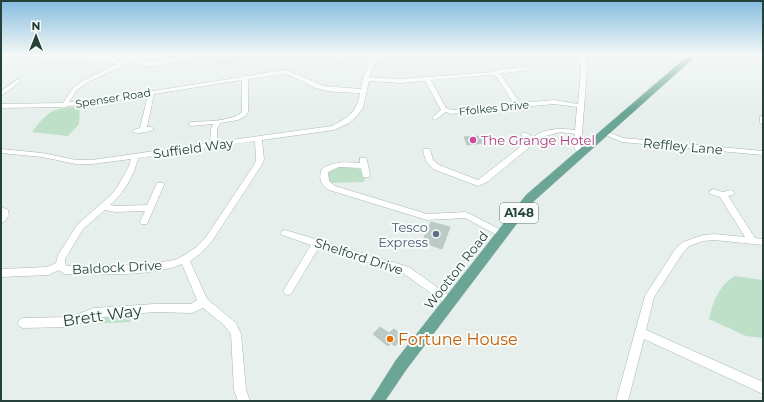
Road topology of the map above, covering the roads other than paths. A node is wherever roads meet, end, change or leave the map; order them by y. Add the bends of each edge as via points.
1 (101, 74) edge
2 (264, 74) edge
3 (293, 74) edge
4 (368, 74) edge
5 (471, 74) edge
6 (496, 74) edge
7 (584, 74) edge
8 (673, 74) edge
9 (245, 77) junction
10 (367, 78) junction
11 (427, 78) junction
12 (18, 84) dead end
13 (364, 91) junction
14 (152, 92) junction
15 (1, 94) edge
16 (1, 106) edge
17 (64, 106) junction
18 (519, 106) junction
19 (581, 106) junction
20 (444, 110) junction
21 (763, 117) edge
22 (435, 118) dead end
23 (217, 122) junction
24 (763, 123) edge
25 (191, 124) dead end
26 (151, 129) dead end
27 (143, 130) junction
28 (135, 131) dead end
29 (605, 133) junction
30 (524, 135) dead end
31 (578, 135) junction
32 (258, 139) junction
33 (534, 140) junction
34 (213, 145) junction
35 (586, 149) junction
36 (1, 151) edge
37 (427, 151) dead end
38 (763, 153) edge
39 (136, 156) junction
40 (366, 175) dead end
41 (160, 184) dead end
42 (713, 192) dead end
43 (103, 206) junction
44 (150, 208) junction
45 (1, 210) edge
46 (1, 220) edge
47 (144, 222) dead end
48 (285, 233) dead end
49 (502, 234) junction
50 (752, 241) junction
51 (763, 242) edge
52 (317, 243) junction
53 (185, 260) junction
54 (60, 265) junction
55 (1, 273) edge
56 (288, 290) dead end
57 (449, 301) junction
58 (203, 302) junction
59 (23, 323) dead end
60 (640, 332) junction
61 (763, 388) edge
62 (244, 401) edge
63 (377, 401) edge
64 (622, 401) edge

1 - 17 street via 75,89
2 - 9 street, Spenser Road
3 - 13 street, Spenser Road via 326,89
4 - 10 street, Suffield Way
5 - 11 street
6 - 18 street
7 - 19 street
8 - 29 main road, Wootton Road / A148
9 - 14 street, Spenser Road
9 - 23 street via 245,112 237,118
10 - 11 street via 400,81
10 - 13 street, Suffield Way
11 - 20 street, Ffolkes Drive
12 - 15 street
13 - 32 street, Suffield Way via 359,111 342,124 325,130
14 - 17 street, Spenser Road
14 - 27 street
16 - 17 street, Spenser Road
18 - 19 street, Ffolkes Drive via 554,102
18 - 20 street, Ffolkes Drive via 455,112
19 - 31 street
20 - 22 street
21 - 24 street
23 - 25 street
23 - 34 street
26 - 27 street
27 - 28 street
29 - 35 main road, Wootton Road / A148
29 - 38 street, Reffley Lane via 622,140
30 - 33 street
31 - 33 street via 565,130 540,135
31 - 35 street via 579,150
32 - 34 street, Suffield Way
32 - 53 street, Baldock Drive via 260,160 257,166 209,239
33 - 37 street via 480,186 436,167 430,161
34 - 39 street, Suffield Way
35 - 49 main road, Wootton Road / A148 via 530,198
36 - 39 street, Suffield Way via 84,162
39 - 43 street via 126,181 114,197
40 - 49 street via 363,163 342,164 325,171 324,180 332,188 427,217 466,215
41 - 44 street
42 - 50 street via 726,194
43 - 44 street via 115,209
43 - 54 street via 74,235 61,258
44 - 47 street
45 - 46 street via 5,212
48 - 52 street, Shelford Drive
49 - 57 main road, Wootton Road / A148
50 - 51 street
50 - 60 street via 714,237 686,244 650,296
52 - 56 street
52 - 57 street, Shelford Drive via 406,270
53 - 54 street, Baldock Drive via 163,266 69,270 64,270
53 - 58 street
54 - 55 street, Baldock Drive via 48,271
57 - 63 main road, Wootton Road / A148
58 - 59 street, Brett Way via 192,309 154,308 94,313 70,322
58 - 62 street via 228,322 236,334 240,390
60 - 61 street
60 - 64 street

